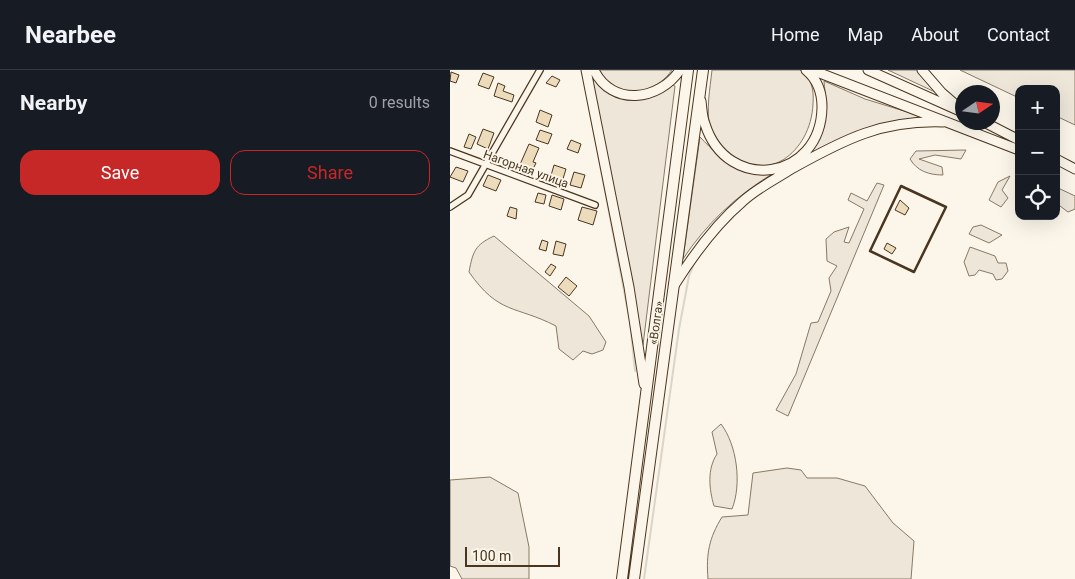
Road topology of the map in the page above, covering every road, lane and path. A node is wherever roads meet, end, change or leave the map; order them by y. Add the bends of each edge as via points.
1 (540, 70) edge
2 (586, 70) edge
3 (594, 70) edge
4 (680, 70) edge
5 (688, 70) edge
6 (703, 70) edge
7 (806, 70) edge
8 (812, 70) edge
9 (868, 70) edge
10 (922, 70) edge
11 (700, 95) junction
12 (955, 105) edge
13 (955, 108) edge
14 (943, 122) junction
15 (1000, 130) edge
16 (1015, 138) edge
17 (1015, 149) edge
18 (450, 151) edge
19 (1060, 161) edge
20 (486, 165) junction
21 (1060, 165) edge
22 (1075, 170) edge
23 (595, 205) dead end
24 (450, 207) edge
25 (674, 284) junction
26 (645, 400) junction
27 (622, 579) edge
28 (634, 579) edge

1 - 20 street
2 - 26 main road via 635,322
3 - 4 main road via 612,92 641,96 663,88
5 - 26 highway, «Волга»
6 - 11 highway, «Волга»
7 - 11 main road via 813,75 821,92 820,129 810,148 780,168 752,171 722,152 704,123
8 - 14 main road
9 - 13 main road
10 - 12 main road
11 - 25 highway, «Волга»
14 - 17 main road
14 - 25 main road via 913,121 863,134 822,152 767,184 723,219
15 - 16 main road
18 - 20 street, Нагорная улица
19 - 22 main road
20 - 23 street, Нагорная улица
20 - 24 street via 468,195
21 - 22 main road
25 - 28 highway, «Волга»
26 - 27 highway, «Волга»

